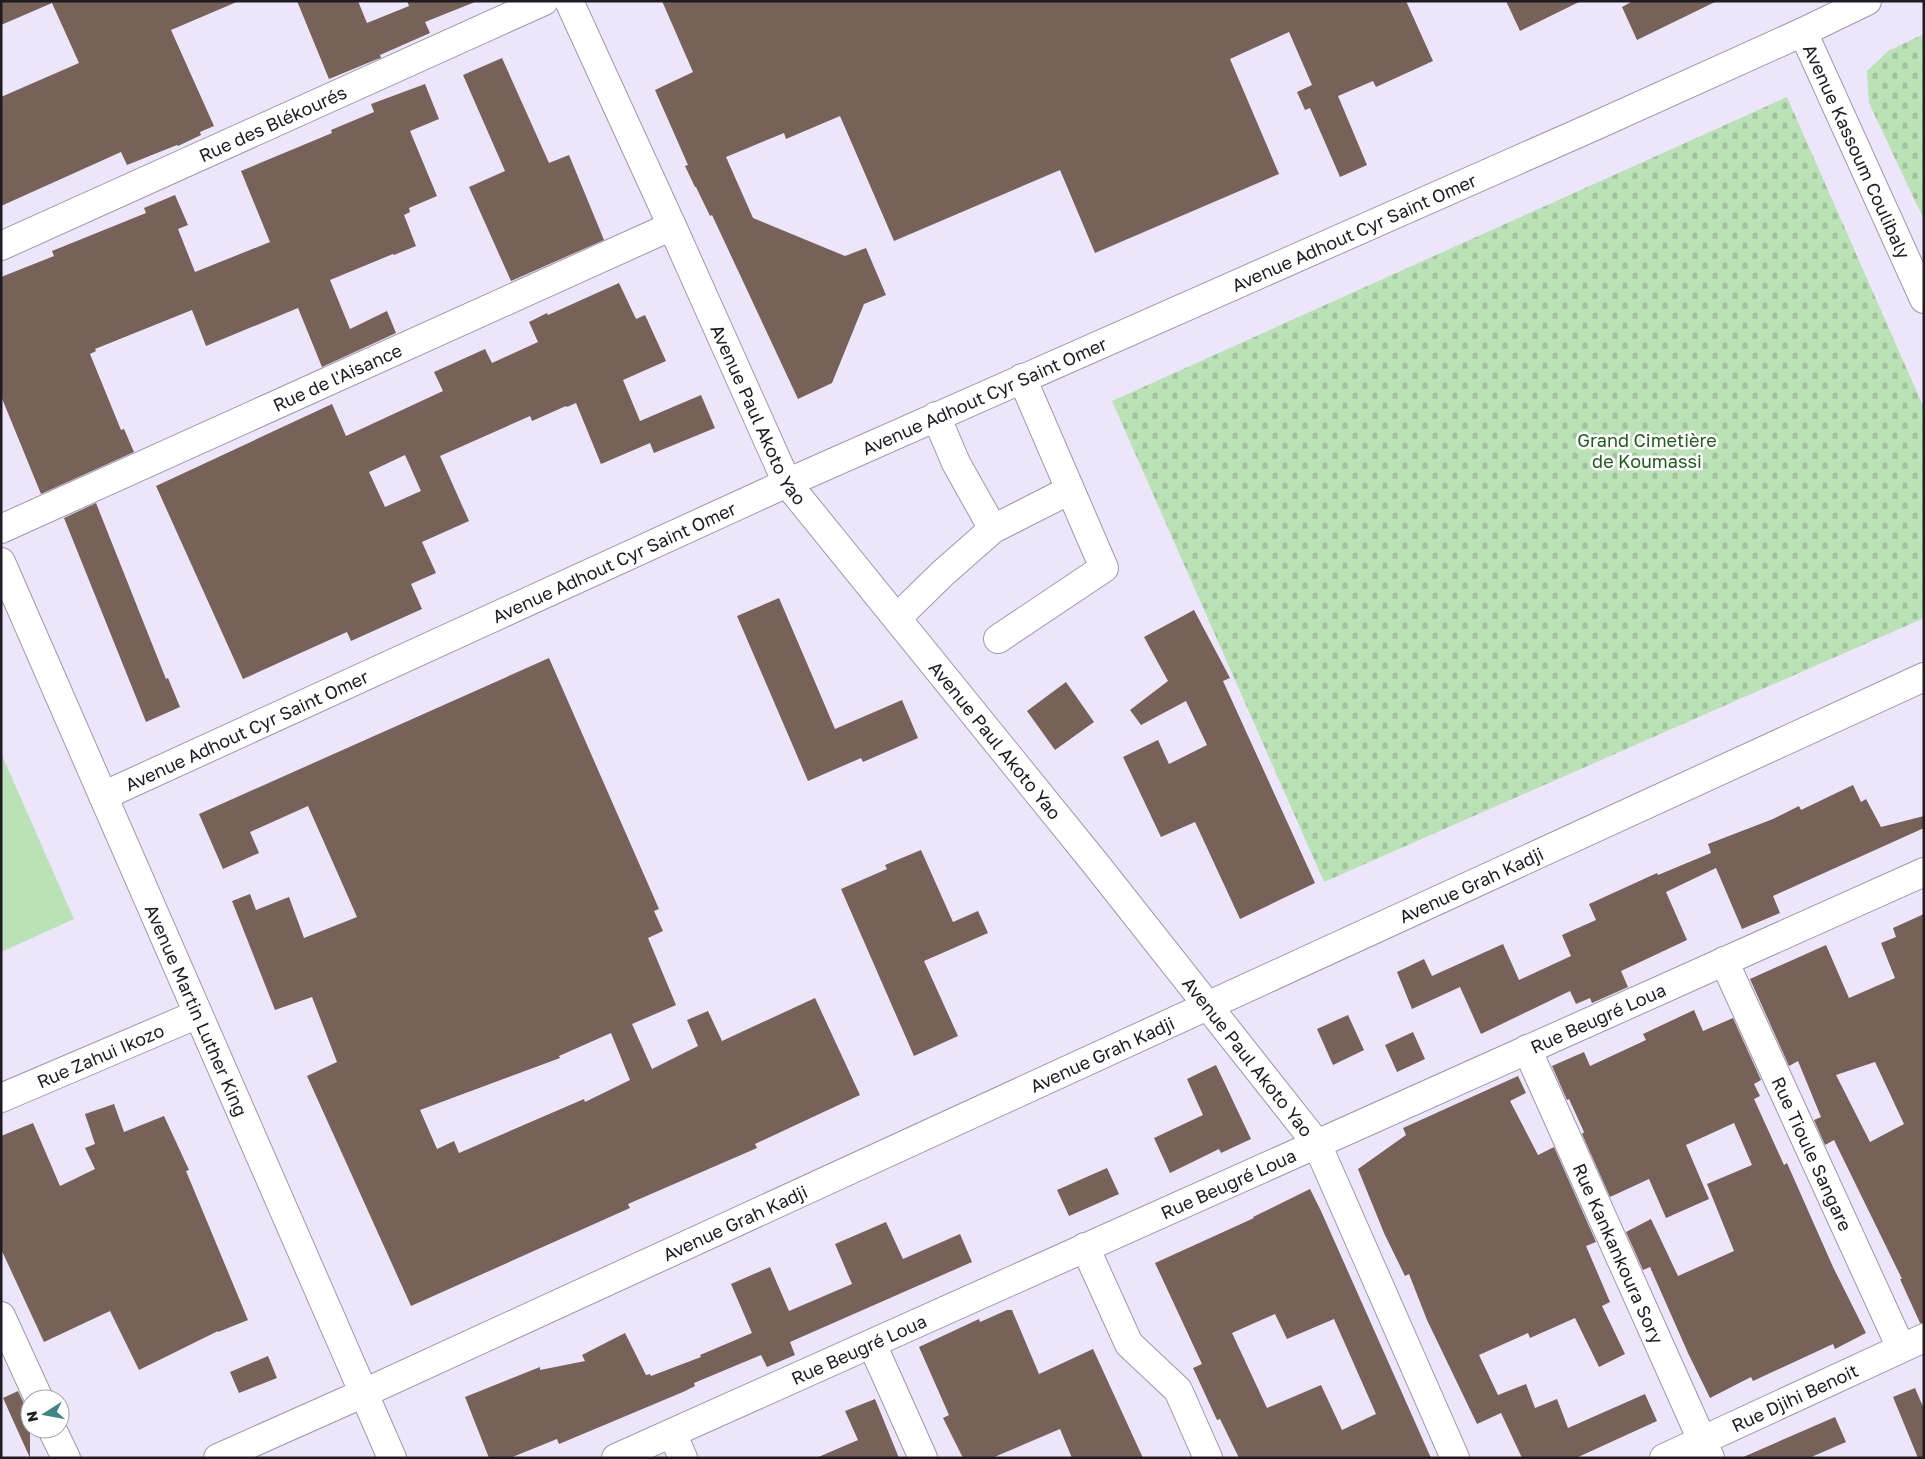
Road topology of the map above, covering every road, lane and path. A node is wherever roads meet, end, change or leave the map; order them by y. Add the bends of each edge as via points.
1 (544, 1) edge
2 (569, 1) edge
3 (1867, 1) edge
4 (1803, 32) junction
5 (672, 226) junction
6 (1, 246) edge
7 (1924, 298) edge
8 (1022, 378) junction
9 (936, 416) junction
10 (787, 482) junction
11 (1070, 490) junction
12 (1, 529) edge
13 (993, 529) junction
14 (1, 562) edge
15 (897, 618) junction
16 (998, 639) dead end
17 (1924, 677) edge
18 (103, 796) junction
19 (1923, 874) edge
20 (1724, 961) junction
21 (1208, 1005) junction
22 (198, 1014) junction
23 (1527, 1050) junction
24 (1, 1098) edge
25 (1317, 1144) junction
26 (1085, 1248) junction
27 (1, 1316) edge
28 (1912, 1343) edge
29 (872, 1344) junction
30 (34, 1389) edge
31 (364, 1393) junction
32 (672, 1433) junction
33 (57, 1439) edge
34 (1706, 1449) edge
35 (66, 1458) edge
36 (218, 1458) edge
37 (392, 1458) edge
38 (616, 1458) edge
39 (683, 1458) edge
40 (923, 1458) edge
41 (1208, 1458) edge
42 (1456, 1458) edge
43 (1664, 1458) edge

1 - 6 street, Rue des Blékourés
2 - 5 street, Avenue Paul Akoto Yao
3 - 4 street, Avenue Adhout Cyr Saint Omer
4 - 7 street, Avenue Kassoum Coulibaly
4 - 8 street, Avenue Adhout Cyr Saint Omer
5 - 10 street, Avenue Paul Akoto Yao
5 - 12 street, Rue de l'Aisance
8 - 9 street, Avenue Adhout Cyr Saint Omer
8 - 11 street
9 - 10 street, Avenue Adhout Cyr Saint Omer
9 - 13 street via 956,463
10 - 15 street, Avenue Paul Akoto Yao
10 - 18 street, Avenue Adhout Cyr Saint Omer
11 - 13 street
11 - 16 street via 1104,568
13 - 15 street
14 - 18 street, Avenue Martin Luther King
15 - 21 street, Avenue Paul Akoto Yao
17 - 21 street, Avenue Grah Kadji
18 - 22 street, Avenue Martin Luther King
19 - 20 street, Rue Beugré Loua
20 - 23 street, Rue Beugré Loua
20 - 28 street, Rue Tioule Sangare
21 - 25 street, Avenue Paul Akoto Yao
21 - 31 street, Avenue Grah Kadji
22 - 24 street, Rue Zahui Ikozo
22 - 31 street, Avenue Martin Luther King
23 - 25 street, Rue Beugré Loua
23 - 34 street, Rue Kankankoura Sory
25 - 26 street, Rue Beugré Loua
25 - 42 street, Avenue Paul Akoto Yao
26 - 29 street, Rue Beugré Loua
26 - 41 street via 1130,1344 1178,1390
27 - 30 street
28 - 34 street, Rue Djihi Benoit
29 - 32 street, Rue Beugré Loua
29 - 40 street
31 - 36 street, Avenue Grah Kadji
31 - 37 street, Avenue Martin Luther King
32 - 38 street, Rue Beugré Loua
32 - 39 street
33 - 35 street
34 - 43 street, Rue Djihi Benoit

